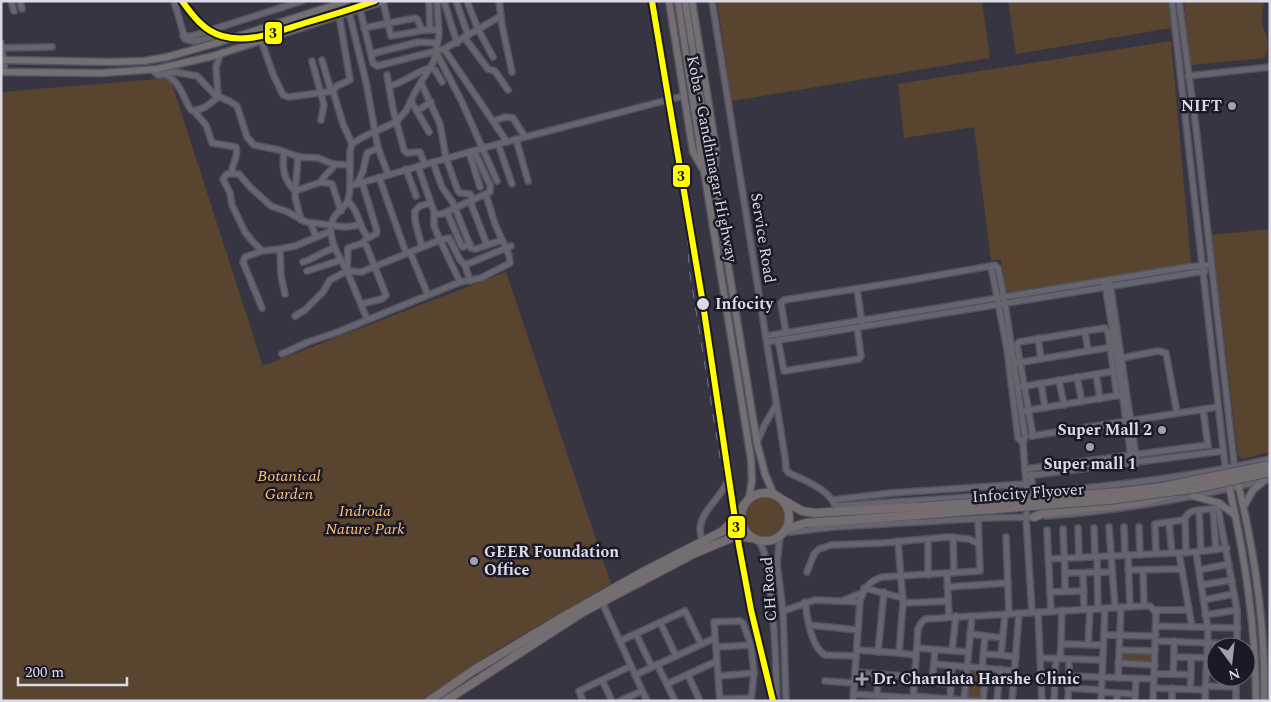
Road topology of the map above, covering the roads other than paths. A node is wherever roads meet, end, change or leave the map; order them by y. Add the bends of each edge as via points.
1 (11, 1) edge
2 (20, 1) edge
3 (174, 1) edge
4 (302, 1) edge
5 (347, 1) edge
6 (429, 1) edge
7 (437, 1) edge
8 (444, 1) edge
9 (456, 1) edge
10 (467, 1) edge
11 (499, 1) edge
12 (653, 1) edge
13 (669, 1) edge
14 (678, 1) edge
15 (685, 1) edge
16 (692, 1) edge
17 (712, 1) edge
18 (1172, 1) edge
19 (1179, 1) edge
20 (383, 2) edge
21 (331, 4) edge
22 (22, 9) dead end
23 (360, 9) junction
24 (14, 11) dead end
25 (349, 12) junction
26 (339, 15) junction
27 (501, 16) junction
28 (387, 24) junction
29 (364, 28) junction
30 (478, 29) junction
31 (422, 30) junction
32 (430, 30) junction
33 (439, 30) junction
34 (183, 36) junction
35 (466, 36) junction
36 (231, 39) junction
37 (262, 40) junction
38 (437, 43) junction
39 (457, 43) junction
40 (2, 46) edge
41 (52, 47) dead end
42 (444, 49) junction
43 (436, 52) junction
44 (221, 53) junction
45 (371, 54) junction
46 (494, 56) dead end
47 (3, 60) edge
48 (322, 60) dead end
49 (312, 62) dead end
50 (1270, 67) edge
51 (430, 68) junction
52 (152, 70) junction
53 (3, 72) edge
54 (512, 72) dead end
55 (164, 74) junction
56 (387, 75) dead end
57 (1188, 76) junction
58 (442, 82) dead end
59 (420, 83) junction
60 (389, 86) junction
61 (508, 90) dead end
62 (332, 91) junction
63 (322, 92) junction
64 (683, 96) junction
65 (218, 97) junction
66 (669, 99) junction
67 (411, 101) junction
68 (431, 102) junction
69 (336, 104) junction
70 (325, 108) junction
71 (194, 111) junction
72 (417, 111) junction
73 (321, 120) dead end
74 (494, 121) junction
75 (396, 122) junction
76 (1196, 128) junction
77 (1187, 129) junction
78 (375, 132) junction
79 (429, 132) dead end
80 (525, 137) junction
81 (516, 140) junction
82 (507, 142) junction
83 (352, 144) junction
84 (498, 144) junction
85 (378, 148) junction
86 (483, 148) junction
87 (471, 151) junction
88 (284, 152) junction
89 (1198, 155) junction
90 (298, 156) junction
91 (1190, 156) junction
92 (446, 158) junction
93 (433, 162) junction
94 (335, 164) junction
95 (425, 164) junction
96 (350, 165) junction
97 (418, 166) junction
98 (406, 169) junction
99 (704, 171) junction
100 (232, 173) junction
101 (388, 174) junction
102 (379, 177) junction
103 (714, 178) junction
104 (497, 181) dead end
105 (528, 181) dead end
106 (321, 182) junction
107 (360, 183) junction
108 (512, 184) dead end
109 (350, 186) junction
110 (480, 187) dead end
111 (295, 191) junction
112 (486, 195) junction
113 (416, 196) dead end
114 (472, 201) junction
115 (349, 202) junction
116 (431, 203) junction
117 (455, 208) junction
118 (341, 211) junction
119 (434, 212) junction
120 (447, 212) junction
121 (301, 220) junction
122 (311, 224) junction
123 (361, 225) junction
124 (331, 228) junction
125 (316, 237) junction
126 (368, 237) junction
127 (440, 240) junction
128 (502, 240) junction
129 (363, 243) junction
130 (470, 244) junction
131 (487, 246) junction
132 (422, 247) junction
133 (508, 247) junction
134 (335, 248) junction
135 (280, 249) junction
136 (262, 251) junction
137 (408, 253) junction
138 (341, 260) junction
139 (303, 262) dead end
140 (465, 265) junction
141 (374, 267) junction
142 (1203, 268) junction
143 (1211, 268) junction
144 (307, 271) dead end
145 (347, 271) junction
146 (470, 281) junction
147 (460, 282) junction
148 (1107, 283) junction
149 (856, 289) junction
150 (285, 294) dead end
151 (428, 295) junction
152 (1002, 301) junction
153 (361, 304) junction
154 (262, 308) dead end
155 (296, 316) dead end
156 (367, 319) junction
157 (860, 325) junction
158 (1085, 331) junction
159 (786, 333) junction
160 (1038, 338) junction
161 (766, 339) junction
162 (778, 340) junction
163 (1113, 347) junction
164 (1088, 351) junction
165 (282, 354) dead end
166 (1122, 358) junction
167 (1041, 359) junction
168 (1014, 364) junction
169 (1116, 371) junction
170 (1096, 374) junction
171 (1077, 377) junction
172 (1060, 380) junction
173 (1041, 383) junction
174 (1018, 387) junction
175 (1120, 395) junction
176 (1100, 399) junction
177 (1082, 402) junction
178 (777, 404) junction
179 (1064, 405) junction
180 (1218, 407) junction
181 (1045, 408) junction
182 (1203, 410) junction
183 (1021, 412) junction
184 (1177, 414) junction
185 (1129, 422) junction
186 (765, 424) junction
187 (780, 426) junction
188 (1033, 436) junction
189 (1025, 437) junction
190 (1018, 438) junction
191 (757, 442) junction
192 (1022, 443) junction
193 (1208, 445) junction
194 (1223, 451) junction
195 (1209, 452) junction
196 (1232, 453) junction
197 (1133, 456) junction
198 (1270, 459) edge
199 (1134, 463) junction
200 (1246, 464) junction
201 (1270, 465) edge
202 (1028, 468) junction
203 (1234, 469) junction
204 (1226, 471) junction
205 (1270, 472) edge
206 (1029, 476) junction
207 (1267, 480) edge
208 (1027, 484) junction
209 (1238, 486) junction
210 (1230, 488) junction
211 (1184, 490) junction
212 (1030, 493) junction
213 (776, 496) junction
214 (1193, 496) junction
215 (833, 500) junction
216 (747, 502) junction
217 (1244, 506) junction
218 (1218, 507) junction
219 (837, 509) junction
220 (1198, 510) junction
221 (918, 511) junction
222 (1236, 515) junction
223 (1030, 518) junction
224 (1185, 518) junction
225 (978, 519) junction
226 (1169, 522) junction
227 (1109, 527) dead end
228 (1124, 527) dead end
229 (1139, 527) dead end
230 (1078, 528) dead end
231 (1094, 528) dead end
232 (1063, 529) dead end
233 (1047, 530) dead end
234 (783, 533) junction
235 (1006, 537) dead end
236 (953, 538) junction
237 (756, 539) junction
238 (928, 539) junction
239 (702, 541) junction
240 (898, 541) junction
241 (979, 544) junction
242 (1227, 548) junction
243 (1216, 550) junction
244 (1199, 552) junction
245 (1172, 553) junction
246 (1179, 553) junction
247 (1186, 553) junction
248 (1156, 554) junction
249 (1126, 555) junction
250 (1140, 555) junction
251 (1110, 556) junction
252 (1096, 557) junction
253 (1064, 558) junction
254 (1080, 558) junction
255 (1048, 559) junction
256 (1229, 564) junction
257 (1182, 569) junction
258 (1128, 570) junction
259 (1143, 570) junction
260 (1199, 570) junction
261 (807, 572) dead end
262 (980, 572) junction
263 (1098, 572) junction
264 (1112, 572) junction
265 (954, 573) junction
266 (1065, 573) junction
267 (1083, 573) junction
268 (946, 574) junction
269 (928, 575) junction
270 (901, 576) junction
271 (1232, 580) junction
272 (1008, 583) junction
273 (980, 585) junction
274 (1201, 585) junction
275 (947, 587) junction
276 (863, 590) junction
277 (1084, 590) junction
278 (1065, 591) junction
279 (884, 592) junction
280 (1050, 592) junction
281 (1234, 594) junction
282 (948, 600) junction
283 (1203, 600) junction
284 (843, 601) junction
285 (903, 601) junction
286 (602, 602) junction
287 (805, 602) junction
288 (860, 602) junction
289 (1144, 606) junction
290 (1130, 607) junction
291 (1098, 608) junction
292 (1105, 608) junction
293 (1118, 608) junction
294 (1087, 609) junction
295 (1062, 610) junction
296 (1154, 610) junction
297 (1189, 610) junction
298 (1236, 610) junction
299 (783, 611) junction
300 (1051, 611) junction
301 (1035, 612) junction
302 (1019, 613) junction
303 (1007, 614) junction
304 (1205, 615) junction
305 (956, 616) junction
306 (972, 616) junction
307 (949, 617) junction
308 (660, 622) junction
309 (810, 625) junction
310 (1156, 626) junction
311 (1192, 627) junction
312 (1207, 627) junction
313 (1238, 628) junction
314 (858, 630) junction
315 (636, 634) junction
316 (970, 634) junction
317 (1104, 634) junction
318 (1120, 635) junction
319 (985, 636) junction
320 (1207, 637) edge
321 (1238, 637) edge
322 (715, 638) junction
323 (1002, 638) junction
324 (1156, 639) junction
325 (620, 641) junction
326 (1174, 641) junction
327 (1206, 642) edge
328 (701, 644) junction
329 (1060, 644) junction
330 (751, 645) junction
331 (1088, 645) junction
332 (1103, 645) junction
333 (716, 647) junction
334 (916, 648) junction
335 (935, 650) junction
336 (1119, 650) junction
337 (952, 651) junction
338 (1155, 651) junction
339 (878, 652) junction
340 (968, 652) junction
341 (856, 653) junction
342 (899, 653) junction
343 (983, 654) junction
344 (916, 655) junction
345 (1001, 655) junction
346 (676, 656) junction
347 (1016, 657) junction
348 (1174, 657) junction
349 (1040, 658) junction
350 (1191, 658) junction
351 (1206, 658) edge
352 (1058, 659) junction
353 (1069, 659) junction
354 (1102, 660) junction
355 (717, 661) junction
356 (1118, 663) junction
357 (934, 664) junction
358 (1155, 665) junction
359 (631, 666) junction
360 (654, 666) junction
361 (952, 666) junction
362 (967, 667) junction
363 (984, 668) junction
364 (1000, 669) junction
365 (1014, 670) junction
366 (855, 672) junction
367 (1206, 672) edge
368 (754, 673) junction
369 (878, 674) junction
370 (1173, 674) junction
371 (635, 675) junction
372 (688, 675) junction
373 (1191, 675) junction
374 (719, 676) junction
375 (1068, 676) junction
376 (1154, 676) junction
377 (1102, 677) junction
378 (1118, 678) junction
379 (914, 679) junction
380 (1136, 679) junction
381 (602, 680) junction
382 (826, 681) dead end
383 (932, 682) junction
384 (854, 683) junction
385 (667, 684) junction
386 (951, 684) junction
387 (1236, 687) joint
388 (1068, 688) junction
389 (1154, 688) junction
390 (1172, 688) junction
391 (1205, 688) junction
392 (1190, 689) junction
393 (642, 690) junction
394 (1101, 691) junction
395 (1117, 693) junction
396 (853, 694) junction
397 (1135, 694) junction
398 (877, 696) junction
399 (913, 698) edge
400 (751, 699) edge
401 (889, 699) edge
402 (934, 699) edge
403 (720, 700) edge
404 (950, 700) edge
405 (964, 700) edge
406 (429, 701) edge
407 (445, 701) edge
408 (583, 701) edge
409 (612, 701) edge
410 (620, 701) edge
411 (646, 701) edge
412 (675, 701) edge
413 (700, 701) edge
414 (777, 701) edge
415 (786, 701) edge
416 (853, 701) edge
417 (978, 701) edge
418 (983, 701) edge
419 (997, 701) edge
420 (1012, 701) edge
421 (1042, 701) edge
422 (1054, 701) edge
423 (1068, 701) edge
424 (1101, 701) edge
425 (1117, 701) edge
426 (1135, 701) edge
427 (1153, 701) edge
428 (1172, 701) edge
429 (1205, 701) edge
430 (1236, 701) edge
431 (1256, 701) edge
432 (1264, 701) edge

1 - 24 street
2 - 22 street
3 - 34 street
4 - 34 street
5 - 21 main road
6 - 32 street
7 - 33 street
8 - 39 street
9 - 35 street
10 - 30 street
11 - 27 street
12 - 66 street
13 - 64 main road, Koba - Gandhinagar Highway
14 - 99 main road
15 - 103 main road
16 - 103 main road, Koba - Gandhinagar Highway via 716,149
17 - 161 street, Service Road
18 - 77 street
19 - 57 street
20 - 23 main road
20 - 28 street
21 - 36 main road
23 - 25 main road
23 - 29 street
25 - 26 main road
25 - 78 street
26 - 37 main road
26 - 62 street via 350,80
27 - 30 street
27 - 54 street
28 - 29 street
28 - 31 street via 416,18
28 - 31 street via 391,36
29 - 45 street
30 - 35 street
30 - 46 street
31 - 32 street
32 - 33 street
33 - 38 street
34 - 36 street via 190,41 220,34
35 - 39 street
35 - 61 street via 488,69 495,71
36 - 47 main road via 144,61
37 - 44 main road
37 - 63 street via 283,95
38 - 43 street
38 - 45 street via 419,42
39 - 42 street
40 - 41 street
40 - 47 street
42 - 43 street
42 - 74 street
43 - 45 street via 377,66 373,65
43 - 51 street
43 - 86 street
44 - 52 main road
44 - 65 street via 216,67
47 - 53 street
48 - 62 street
49 - 63 street
50 - 57 street
51 - 58 street
51 - 59 street
51 - 60 street
52 - 53 main road
52 - 55 street via 155,74
55 - 65 street via 192,74
55 - 71 street via 172,78
56 - 60 street
57 - 76 street
59 - 67 street
59 - 68 street
60 - 75 street
62 - 63 street
62 - 69 street
63 - 70 street
64 - 66 street
64 - 99 main road, Koba - Gandhinagar Highway via 693,152
65 - 71 street
65 - 88 street via 237,106 249,142
66 - 80 street
66 - 239 street via 729,469 727,485 702,522
67 - 72 street
67 - 75 street via 402,118
68 - 72 street
68 - 92 street via 440,124
69 - 70 street
69 - 83 street
70 - 73 street
71 - 100 street via 206,125 212,143 236,147
72 - 79 street
74 - 80 street via 513,118
74 - 82 street
75 - 78 street
75 - 95 street via 405,152 420,152
76 - 77 street
76 - 89 street
77 - 91 street
78 - 83 street
78 - 85 street
80 - 81 street
81 - 82 street
81 - 105 street
82 - 84 street
83 - 96 street
84 - 86 street
84 - 108 street
85 - 101 street
85 - 107 street via 366,153
86 - 87 street
86 - 104 street
87 - 92 street
87 - 110 street
87 - 112 street via 491,188
88 - 90 street
88 - 111 street via 284,174
89 - 91 street
89 - 143 street
90 - 94 street
90 - 111 street
91 - 142 street
92 - 93 street
92 - 114 street via 458,191 470,194
93 - 95 street
93 - 117 street via 442,187
94 - 96 street
94 - 106 street
95 - 97 street
96 - 109 street
97 - 98 street
97 - 116 street
98 - 101 street
98 - 113 street
99 - 216 main road, Koba - Gandhinagar Highway via 752,465
100 - 121 street via 242,177 271,206
100 - 136 street via 223,179 232,205 248,237
101 - 102 street
102 - 107 street
102 - 137 street
103 - 191 main road, Koba - Gandhinagar Highway
106 - 111 street
106 - 118 street via 332,184
107 - 109 street
107 - 126 street via 377,231
109 - 115 street
111 - 121 street
112 - 114 street
112 - 128 street
114 - 117 street
114 - 131 street
115 - 118 street
115 - 123 street
116 - 119 street
116 - 132 street via 415,211
117 - 120 street
117 - 130 street
118 - 124 street
119 - 120 street
119 - 127 street via 434,226
120 - 130 street via 460,245
121 - 122 street
122 - 124 street
122 - 125 street
123 - 124 street
123 - 126 street
124 - 125 street
124 - 134 street
125 - 135 street
126 - 129 street
127 - 132 street
127 - 140 street via 449,238
127 - 147 street
128 - 131 street
128 - 133 street
129 - 141 street
129 - 145 street via 348,248
130 - 131 street via 473,250
132 - 137 street
133 - 140 street
133 - 146 street via 510,263
134 - 138 street
134 - 139 street
135 - 136 street
135 - 150 street
136 - 154 street via 243,259
137 - 141 street
137 - 151 street
138 - 144 street
138 - 145 street
140 - 146 street
141 - 145 street via 362,272
141 - 153 street via 386,295
142 - 143 street
142 - 148 street
142 - 180 street
143 - 196 street
145 - 153 street
145 - 155 street via 330,280 323,292
146 - 147 street
147 - 151 street
148 - 152 street
148 - 163 street
148 - 166 street
149 - 152 street via 991,266
149 - 157 street
149 - 159 street via 782,301
151 - 156 street
152 - 157 street
152 - 168 street
153 - 156 street
156 - 165 street
157 - 159 street
157 - 162 street
157 - 162 street via 859,360 784,370
158 - 160 street
158 - 163 street via 1105,328
158 - 164 street
159 - 161 street
160 - 167 street
160 - 168 street via 1018,343
161 - 162 street
161 - 178 street, Service Road
163 - 164 street
163 - 169 street
164 - 167 street
166 - 184 street via 1158,351 1166,353
166 - 185 street
167 - 168 street
168 - 174 street
168 - 174 street
169 - 170 street
169 - 175 street
170 - 171 street
170 - 176 street
171 - 172 street
171 - 177 street
172 - 173 street
172 - 179 street
173 - 174 street
173 - 181 street
174 - 183 street
174 - 183 street
175 - 176 street
175 - 185 street
176 - 177 street
177 - 179 street
178 - 186 street
178 - 187 street, Service Road
179 - 181 street
180 - 182 street
180 - 194 street
181 - 183 street
182 - 184 street
182 - 193 street
183 - 188 street
183 - 189 street
183 - 190 street
184 - 185 street
185 - 188 street
185 - 197 street
186 - 187 street via 775,422
186 - 191 street
187 - 215 street, Service Road via 786,470 822,489
188 - 189 street
189 - 190 street
189 - 192 street
190 - 192 street
191 - 213 main road, Koba - Gandhinagar Highway via 762,466
192 - 202 street
193 - 195 street
193 - 197 street
194 - 195 street
194 - 204 street
195 - 199 street
196 - 200 street
196 - 203 street
197 - 199 street
197 - 202 street
198 - 200 street
199 - 206 street
200 - 203 street
201 - 221 highway, Infocity Flyover, bridge via 1162,487
202 - 206 street
203 - 204 street
203 - 209 main road
204 - 210 main road
204 - 212 street
205 - 211 highway, Infocity Flyover, bridge
206 - 208 street
206 - 212 street
207 - 209 street
207 - 217 main road via 1253,490
208 - 212 street
208 - 215 street
209 - 210 street
209 - 217 main road
210 - 214 street
210 - 222 main road
211 - 221 highway, Infocity Flyover, bridge via 1109,500
211 - 223 highway, bridge via 1143,502 1044,512
212 - 219 street
212 - 223 street
213 - 216 highway via 763,493
213 - 219 highway, Infocity Flyover via 802,511
213 - 234 highway via 788,508 789,524
214 - 218 main road
214 - 223 street via 1093,513
215 - 219 street, Service Road
216 - 237 highway via 741,512 743,527
216 - 239 highway via 731,524
217 - 432 main road via 1263,642
218 - 220 street
218 - 222 main road
218 - 242 street
218 - 243 street
219 - 221 highway, Infocity Flyover
220 - 224 street
220 - 244 street
221 - 234 highway, Infocity Flyover via 806,523
222 - 431 main road via 1249,585
223 - 225 street
223 - 301 street
224 - 226 street
224 - 247 street
225 - 234 street
225 - 241 street
226 - 245 street
226 - 248 street via 1155,524
227 - 251 street
228 - 249 street
229 - 250 street
230 - 254 street
231 - 252 street
232 - 253 street
233 - 255 street
234 - 237 highway via 774,540
234 - 299 street, CH Road via 778,564
235 - 272 street
236 - 238 street
236 - 241 street via 969,539
236 - 265 street
237 - 286 highway via 727,538
237 - 414 street, CH Road via 763,548 767,564 775,627
238 - 240 street
238 - 269 street
239 - 406 highway via 563,617
240 - 261 street via 824,546 814,554
240 - 270 street
241 - 262 street
242 - 243 street
242 - 256 street
243 - 244 street
244 - 247 street
244 - 260 street
245 - 246 street
245 - 248 street
246 - 247 street
246 - 257 street
248 - 250 street
249 - 250 street
249 - 251 street
249 - 258 street
251 - 252 street
251 - 264 street
252 - 254 street
252 - 263 street
253 - 254 street
253 - 255 street
253 - 266 street
255 - 280 street
256 - 260 street
256 - 271 street
257 - 259 street
257 - 297 street
258 - 259 street
258 - 290 street
259 - 289 street
260 - 274 street
262 - 265 street
262 - 273 street
263 - 264 street
263 - 267 street
263 - 291 street
264 - 293 street
265 - 268 street
266 - 267 street
266 - 278 street
267 - 277 street
268 - 269 street
268 - 275 street
269 - 270 street
270 - 276 street via 876,579
270 - 285 street
271 - 274 street
271 - 281 street
272 - 273 street
272 - 303 street
273 - 275 street
274 - 283 street
275 - 282 street
276 - 279 street
276 - 284 street
276 - 288 street
277 - 278 street
277 - 294 street
278 - 280 street
279 - 285 street
279 - 339 street
280 - 300 street
281 - 283 street
281 - 298 street
282 - 285 street
282 - 307 street
283 - 304 street
284 - 287 street
284 - 288 street
285 - 342 street
286 - 325 street
286 - 407 highway
287 - 299 street
287 - 309 street
288 - 314 street
289 - 290 street
289 - 296 street
290 - 293 street
291 - 292 street
291 - 294 street
292 - 293 street
292 - 317 street
293 - 318 street
294 - 295 street
294 - 331 street
295 - 300 street
295 - 329 street
296 - 297 street
296 - 310 street
297 - 311 street
298 - 304 street
298 - 313 street
299 - 415 street, CH Road
300 - 301 street
301 - 302 street
301 - 349 street
302 - 303 street
302 - 347 street
303 - 306 street
303 - 323 street
304 - 312 street
305 - 306 street
305 - 307 street
305 - 337 street
306 - 316 street
307 - 334 street via 929,618 921,623
308 - 315 street
308 - 328 street via 684,611
308 - 346 street
309 - 314 street
309 - 341 street via 821,653
310 - 311 street
310 - 324 street
311 - 312 street
312 - 313 street
312 - 320 street
313 - 321 street
314 - 341 street
315 - 325 street
315 - 360 street
316 - 319 street
316 - 340 street
317 - 318 street
317 - 332 street
318 - 324 street
318 - 336 street
319 - 323 street
319 - 343 street
322 - 328 street
322 - 330 street via 714,622 740,621
322 - 333 street
323 - 345 street
324 - 326 street
324 - 338 street
325 - 359 street
326 - 327 street
326 - 348 street
328 - 346 street
329 - 331 street
329 - 352 street
330 - 333 street
330 - 368 street
331 - 332 street
332 - 354 street
333 - 355 street
334 - 335 street
334 - 344 street
335 - 337 street
335 - 357 street
336 - 338 street
336 - 356 street
337 - 340 street
338 - 358 street
339 - 341 street
339 - 342 street
340 - 362 street
341 - 366 street
342 - 344 street
343 - 345 street
343 - 363 street
344 - 379 street
345 - 347 street
346 - 360 street
347 - 365 street
348 - 350 street
348 - 370 street
349 - 352 street
349 - 421 street
350 - 351 street
350 - 373 street
352 - 353 street
352 - 422 street
353 - 354 street
353 - 375 street
354 - 377 street
355 - 372 street
355 - 374 street
356 - 358 street
356 - 378 street
357 - 361 street
357 - 383 street
358 - 376 street
359 - 371 street
359 - 381 street
360 - 371 street
360 - 385 street
361 - 362 street
361 - 386 street
362 - 363 street
362 - 405 street
363 - 364 street
363 - 418 street
364 - 365 street
364 - 419 street
365 - 420 street
366 - 369 street
366 - 384 street
367 - 391 street
368 - 374 street
368 - 400 street
369 - 379 street
369 - 398 street
370 - 373 street
370 - 376 street
371 - 393 street
372 - 385 street
372 - 413 street
373 - 392 street
374 - 403 street
375 - 377 street
375 - 388 street
376 - 380 street
376 - 389 street
377 - 378 street
377 - 394 street
378 - 380 street
379 - 383 street
379 - 399 street
380 - 397 street
381 - 408 street via 579,691
381 - 409 street
382 - 384 street
383 - 386 street
384 - 396 street
385 - 412 street
386 - 404 street
387 - 391 street
387 - 430 street
388 - 394 street
388 - 423 street
389 - 390 street
389 - 427 street
390 - 392 street
390 - 428 street
391 - 392 street
391 - 429 street
393 - 410 street
393 - 411 street
394 - 395 street
394 - 424 street
395 - 397 street
395 - 425 street
396 - 398 street
396 - 416 street
397 - 426 street
398 - 401 street
399 - 401 street
399 - 402 street
400 - 403 street
402 - 404 street
404 - 405 street
405 - 417 street

